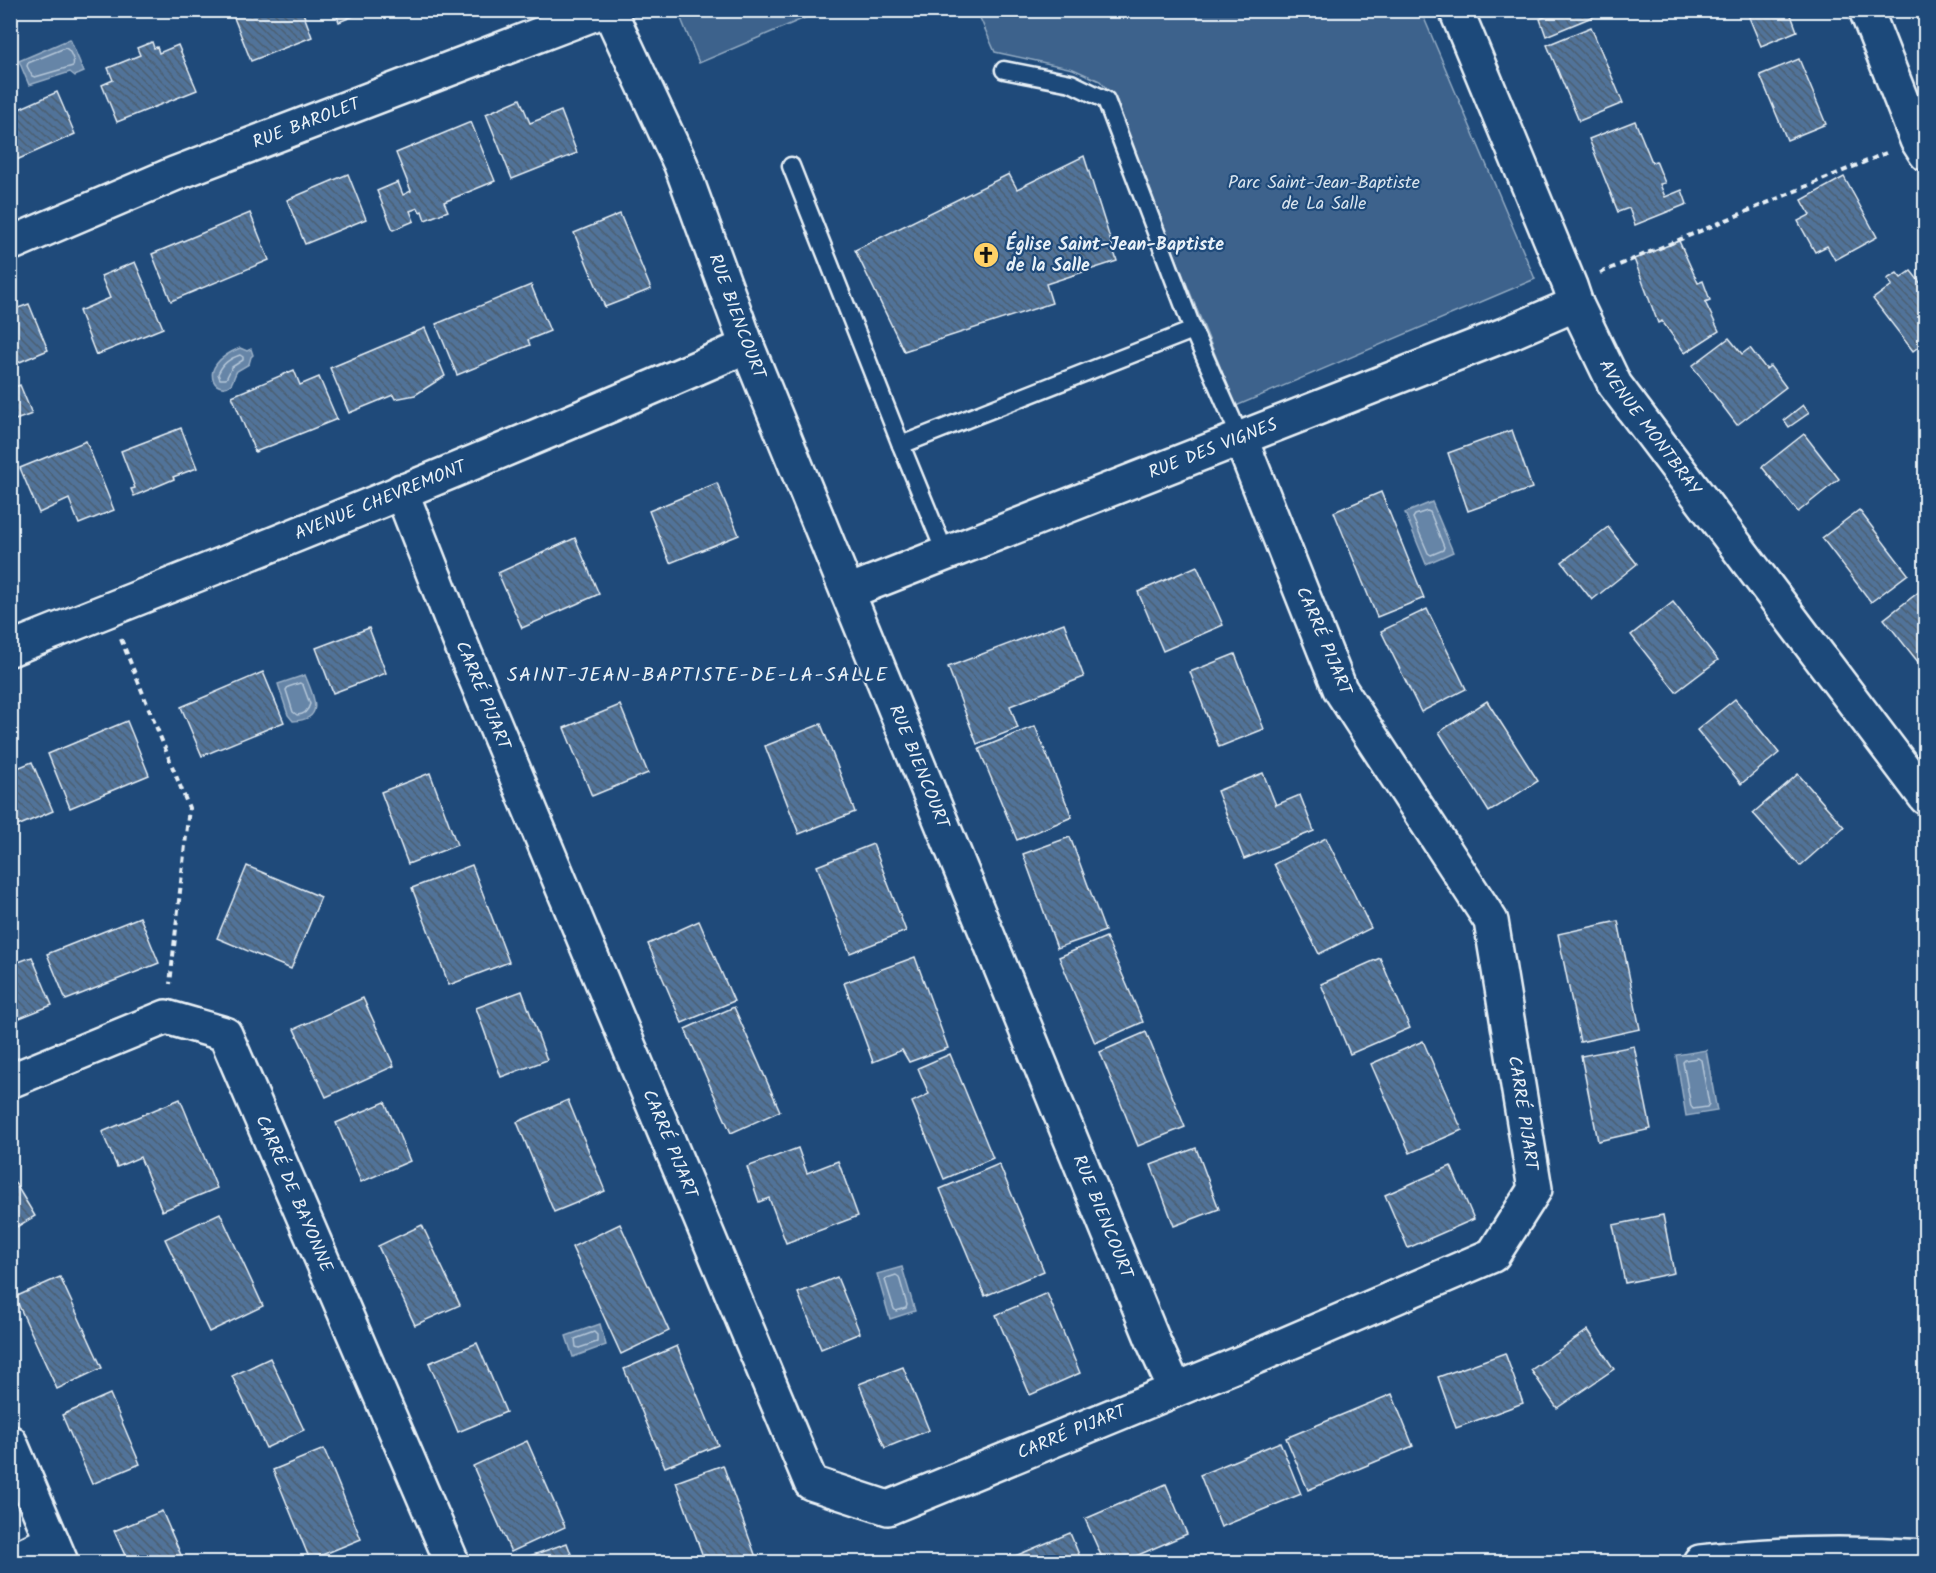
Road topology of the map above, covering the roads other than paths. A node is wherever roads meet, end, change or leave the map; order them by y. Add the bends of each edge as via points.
1 (604, 10) edge
2 (609, 10) edge
3 (1456, 10) edge
4 (1866, 10) edge
5 (1004, 70) dead end
6 (1921, 147) edge
7 (791, 166) dead end
8 (10, 244) edge
9 (1572, 295) junction
10 (1193, 330) junction
11 (747, 346) junction
12 (1240, 437) junction
13 (901, 445) junction
14 (401, 491) junction
15 (946, 555) junction
16 (848, 592) junction
17 (10, 649) edge
18 (1926, 798) edge
19 (10, 1081) edge
20 (1175, 1389) junction
21 (10, 1442) edge
22 (56, 1552) edge
23 (1926, 1557) edge
24 (10, 1562) edge
25 (452, 1563) edge
26 (1700, 1563) edge

1 - 8 main road, RUE BAROLET via 174,174
2 - 11 main road, RUE BIENCOURT via 681,165
3 - 9 main road, AVENUE MONTBRAY
4 - 6 main road
5 - 10 lane via 1071,83 1106,100
7 - 13 lane
9 - 12 main road, RUE DES VIGNES via 1509,333
9 - 18 main road, AVENUE MONTBRAY via 1615,385
10 - 12 lane
10 - 13 lane
11 - 14 main road, AVENUE CHEVREMONT
11 - 16 main road, RUE BIENCOURT
12 - 15 main road, RUE DES VIGNES
12 - 20 main road, CARRÉ PIJART via 1340,689 1491,921 1535,1189 1493,1255
13 - 15 lane
14 - 17 main road, AVENUE CHEVREMONT
14 - 20 main road, CARRÉ PIJART via 811,1483 888,1508
15 - 16 main road, RUE DES VIGNES
16 - 20 main road, RUE BIENCOURT
19 - 25 main road, CARRÉ DE BAYONNE via 166,1017 225,1034
21 - 22 main road
22 - 24 main road
23 - 26 main road via 1809,1553

